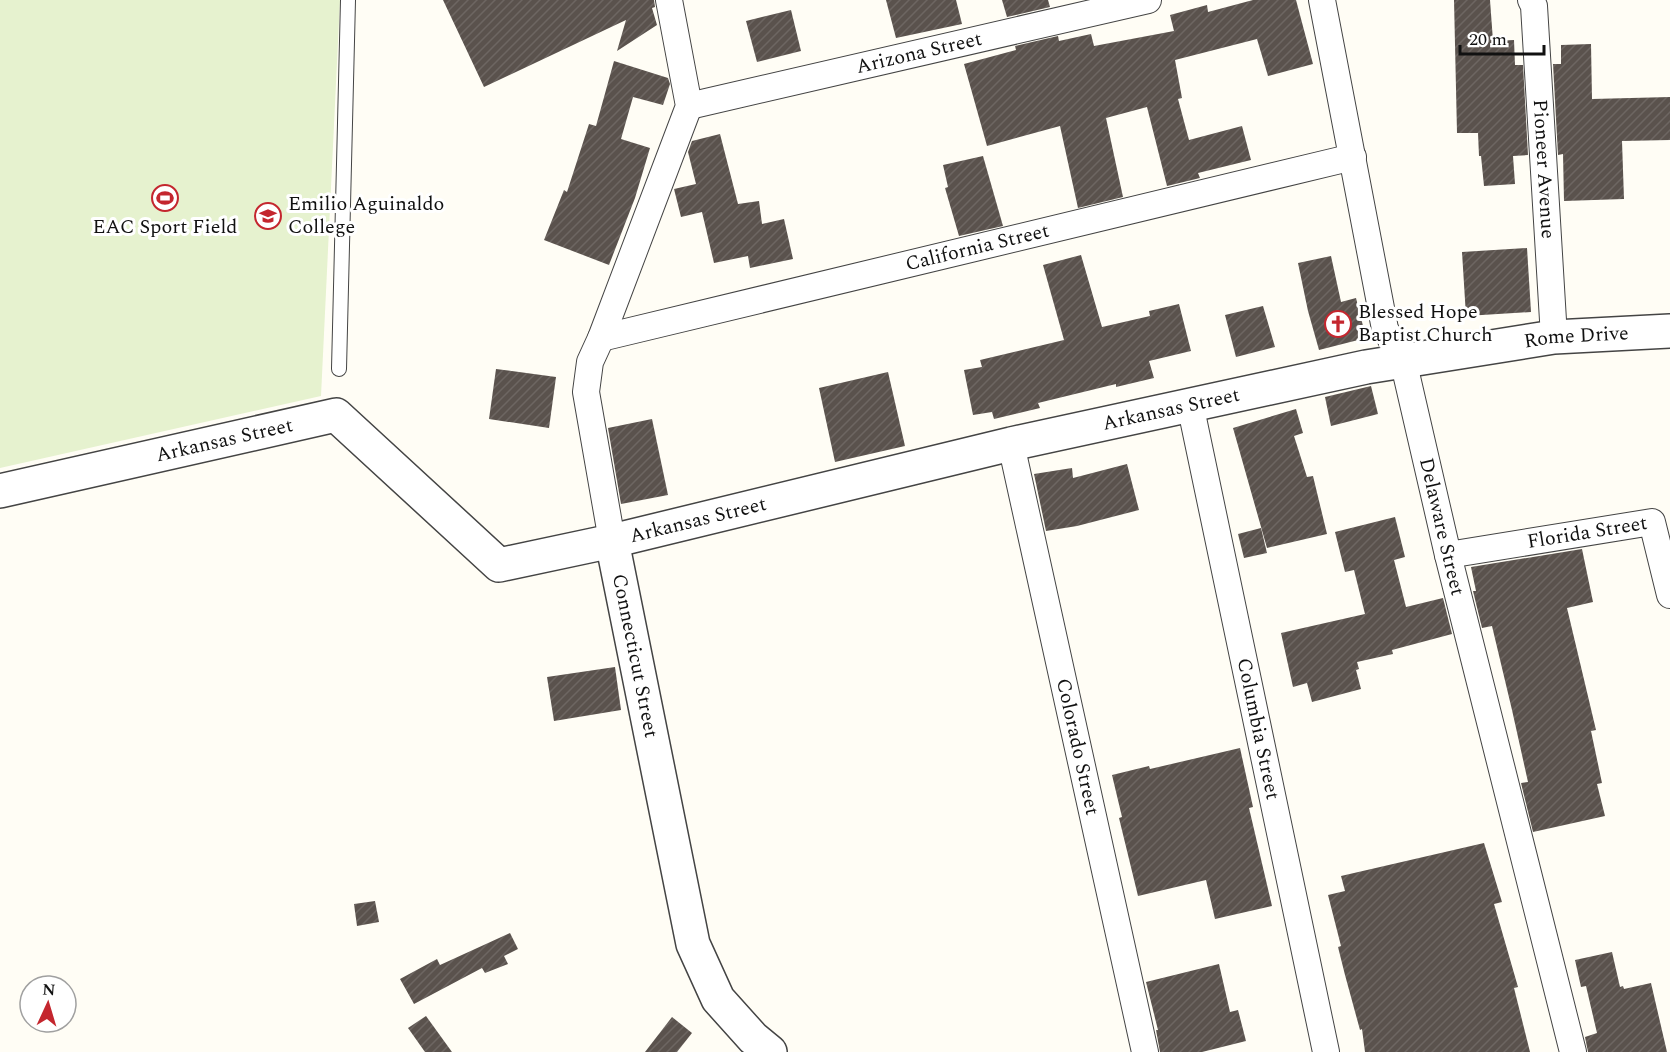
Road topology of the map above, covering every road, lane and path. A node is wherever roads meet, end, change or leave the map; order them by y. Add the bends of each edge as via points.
1 (348, 0) edge
2 (669, 0) edge
3 (1148, 0) edge
4 (1322, 0) edge
5 (1531, 0) edge
6 (689, 106) junction
7 (1353, 157) junction
8 (1670, 331) edge
9 (601, 338) junction
10 (1554, 338) junction
11 (1448, 354) joint
12 (1403, 360) junction
13 (339, 369) dead end
14 (1191, 404) junction
15 (1011, 444) junction
16 (0, 491) edge
17 (612, 541) junction
18 (1448, 555) junction
19 (1670, 595) edge
20 (770, 1052) edge
21 (1145, 1052) edge
22 (1326, 1052) edge
23 (1573, 1052) edge

1 - 13 lane
2 - 6 street
3 - 6 street, Arizona Street
4 - 7 street, Delaware Street
5 - 10 street, Pioneer Avenue
6 - 9 street, Connecticut Street
7 - 9 street, California Street
7 - 12 street, Delaware Street via 1385,329
8 - 10 street, Rome Drive
9 - 17 street, Connecticut Street via 590,362 586,392
10 - 11 street, Rome Drive
11 - 12 street, Arkansas Street
12 - 14 street, Arkansas Street
12 - 18 street, Delaware Street
14 - 15 street, Arkansas Street
14 - 22 street, Columbia Street
15 - 17 street, Arkansas Street
15 - 21 street, Colorado Street
16 - 17 street, Arkansas Street via 336,415 500,565
17 - 20 street, Connecticut Street via 693,944 718,999
18 - 19 street, Florida Street via 1652,522
18 - 23 street, Delaware Street

